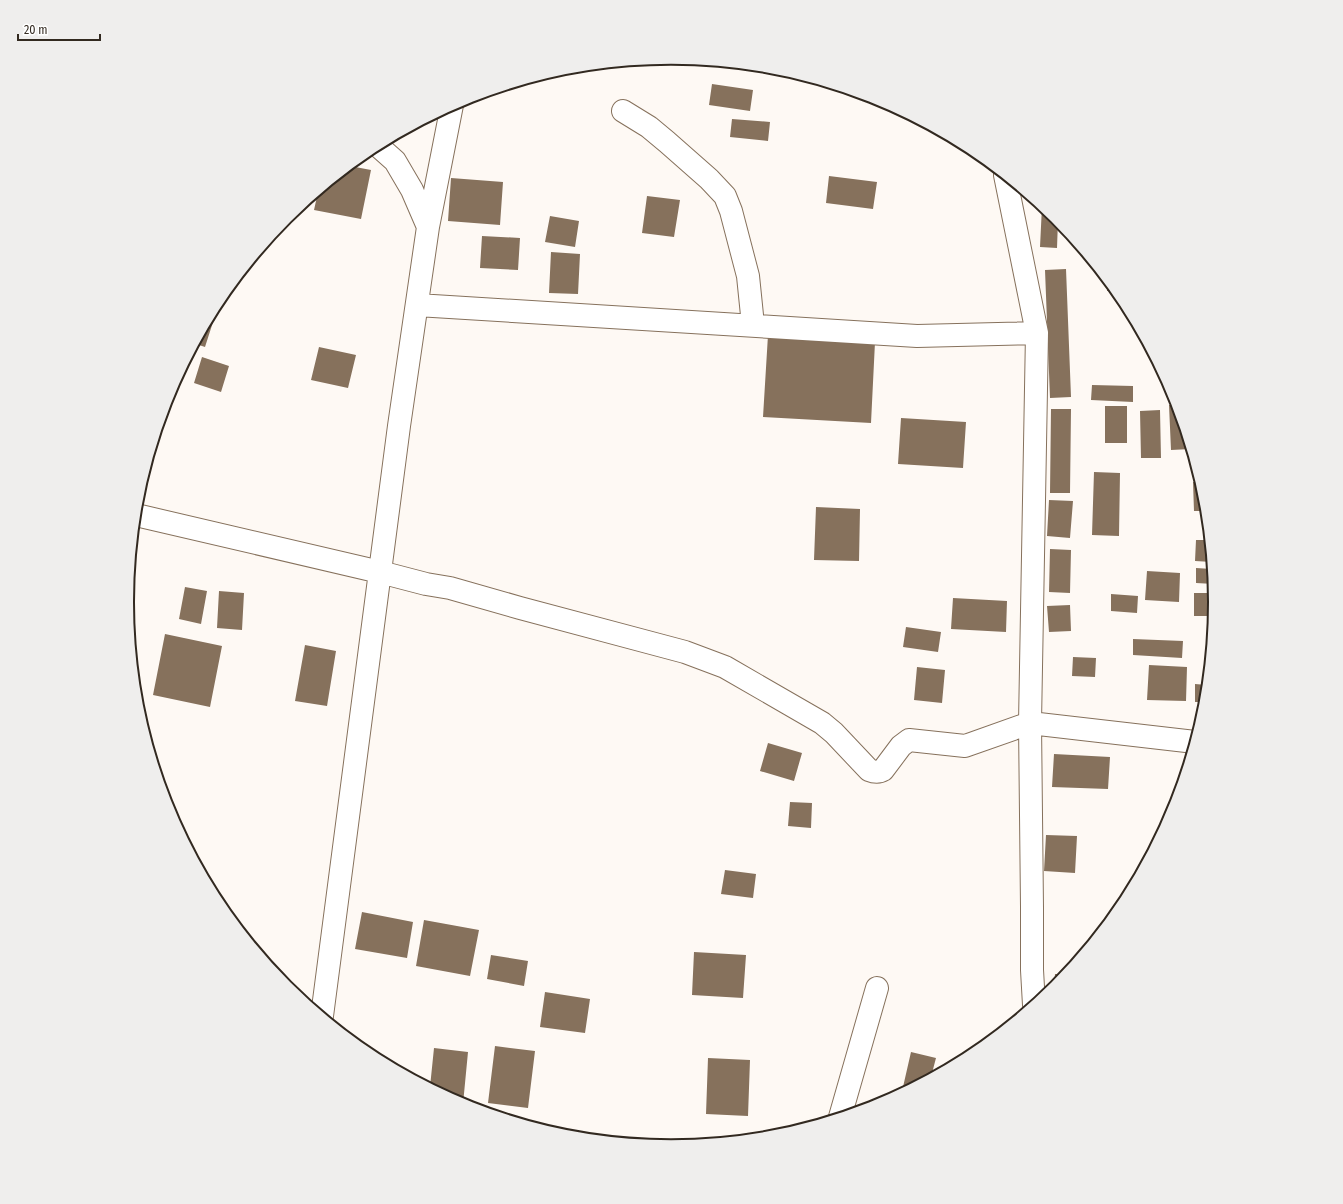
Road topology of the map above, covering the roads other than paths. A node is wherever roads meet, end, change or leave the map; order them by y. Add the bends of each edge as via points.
1 (623, 111) dead end
2 (450, 113) edge
3 (382, 150) edge
4 (1007, 183) edge
5 (428, 227) junction
6 (417, 305) junction
7 (753, 325) junction
8 (1037, 333) junction
9 (142, 516) edge
10 (380, 572) junction
11 (1030, 723) junction
12 (1190, 741) edge
13 (877, 988) dead end
14 (1034, 999) edge
15 (323, 1010) edge
16 (842, 1112) edge

1 - 7 street via 667,142 710,179 725,196 748,276
2 - 5 street
3 - 5 street via 395,160
4 - 8 street
5 - 6 street
6 - 7 street
6 - 10 street
7 - 8 street via 917,336
8 - 11 street
9 - 10 street
10 - 11 street via 450,588 685,652 725,667 822,723 874,772 883,770 901,746 909,740 965,746
10 - 15 street
11 - 12 street
11 - 14 street
13 - 16 street

